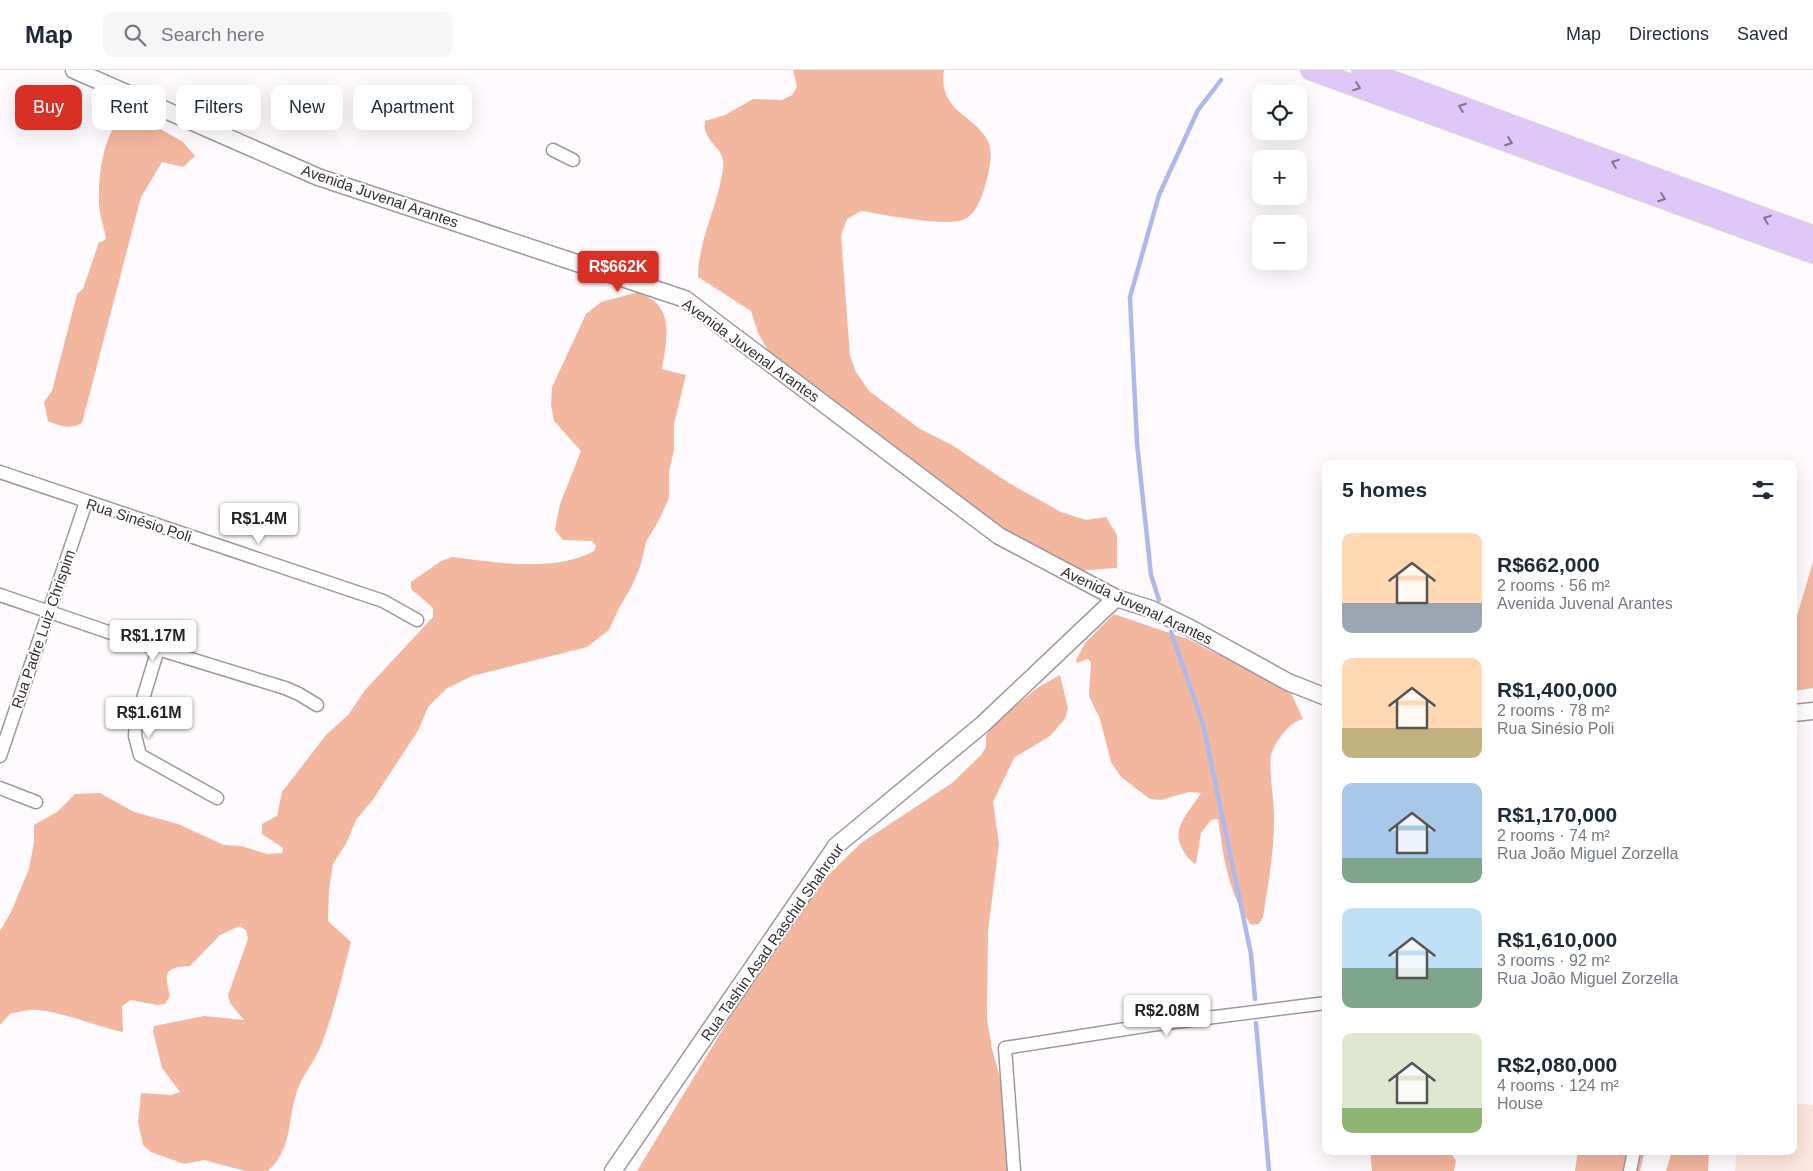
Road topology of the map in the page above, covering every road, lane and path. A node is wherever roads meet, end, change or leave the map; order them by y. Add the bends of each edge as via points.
1 (74, 70) edge
2 (1311, 70) edge
3 (1362, 70) edge
4 (553, 150) dead end
5 (573, 160) dead end
6 (1813, 236) edge
7 (1813, 253) edge
8 (0, 472) edge
9 (86, 502) junction
10 (0, 595) edge
11 (1116, 598) junction
12 (50, 613) junction
13 (417, 620) dead end
14 (158, 649) junction
15 (1322, 695) edge
16 (317, 705) dead end
17 (1813, 711) edge
18 (1797, 713) edge
19 (0, 756) edge
20 (0, 788) edge
21 (217, 798) dead end
22 (36, 802) dead end
23 (1322, 1004) edge
24 (1633, 1155) edge
25 (614, 1171) edge
26 (1014, 1171) edge
27 (1630, 1171) edge

1 - 11 street, Avenida Juvenal Arantes via 318,177 685,299 999,536
2 -> 7 main road
6 -> 3 main road
4 - 5 street
8 - 9 street, Rua Sinésio Poli
9 - 12 street, Rua Padre Luiz Chrispim
9 - 13 street, Rua Sinésio Poli via 383,601
10 - 12 street
11 - 15 street, Avenida Juvenal Arantes via 1151,609 1288,682
11 - 25 street, Rua Tashin Asad Raschid Shahrour via 983,724 836,846
12 - 14 street
12 - 19 street, Rua Padre Luiz Chrispim
14 - 16 street via 285,688
14 - 21 street via 136,722 134,736 140,754
17 - 18 street
20 - 22 street
23 - 26 street via 1005,1048
24 - 27 street

